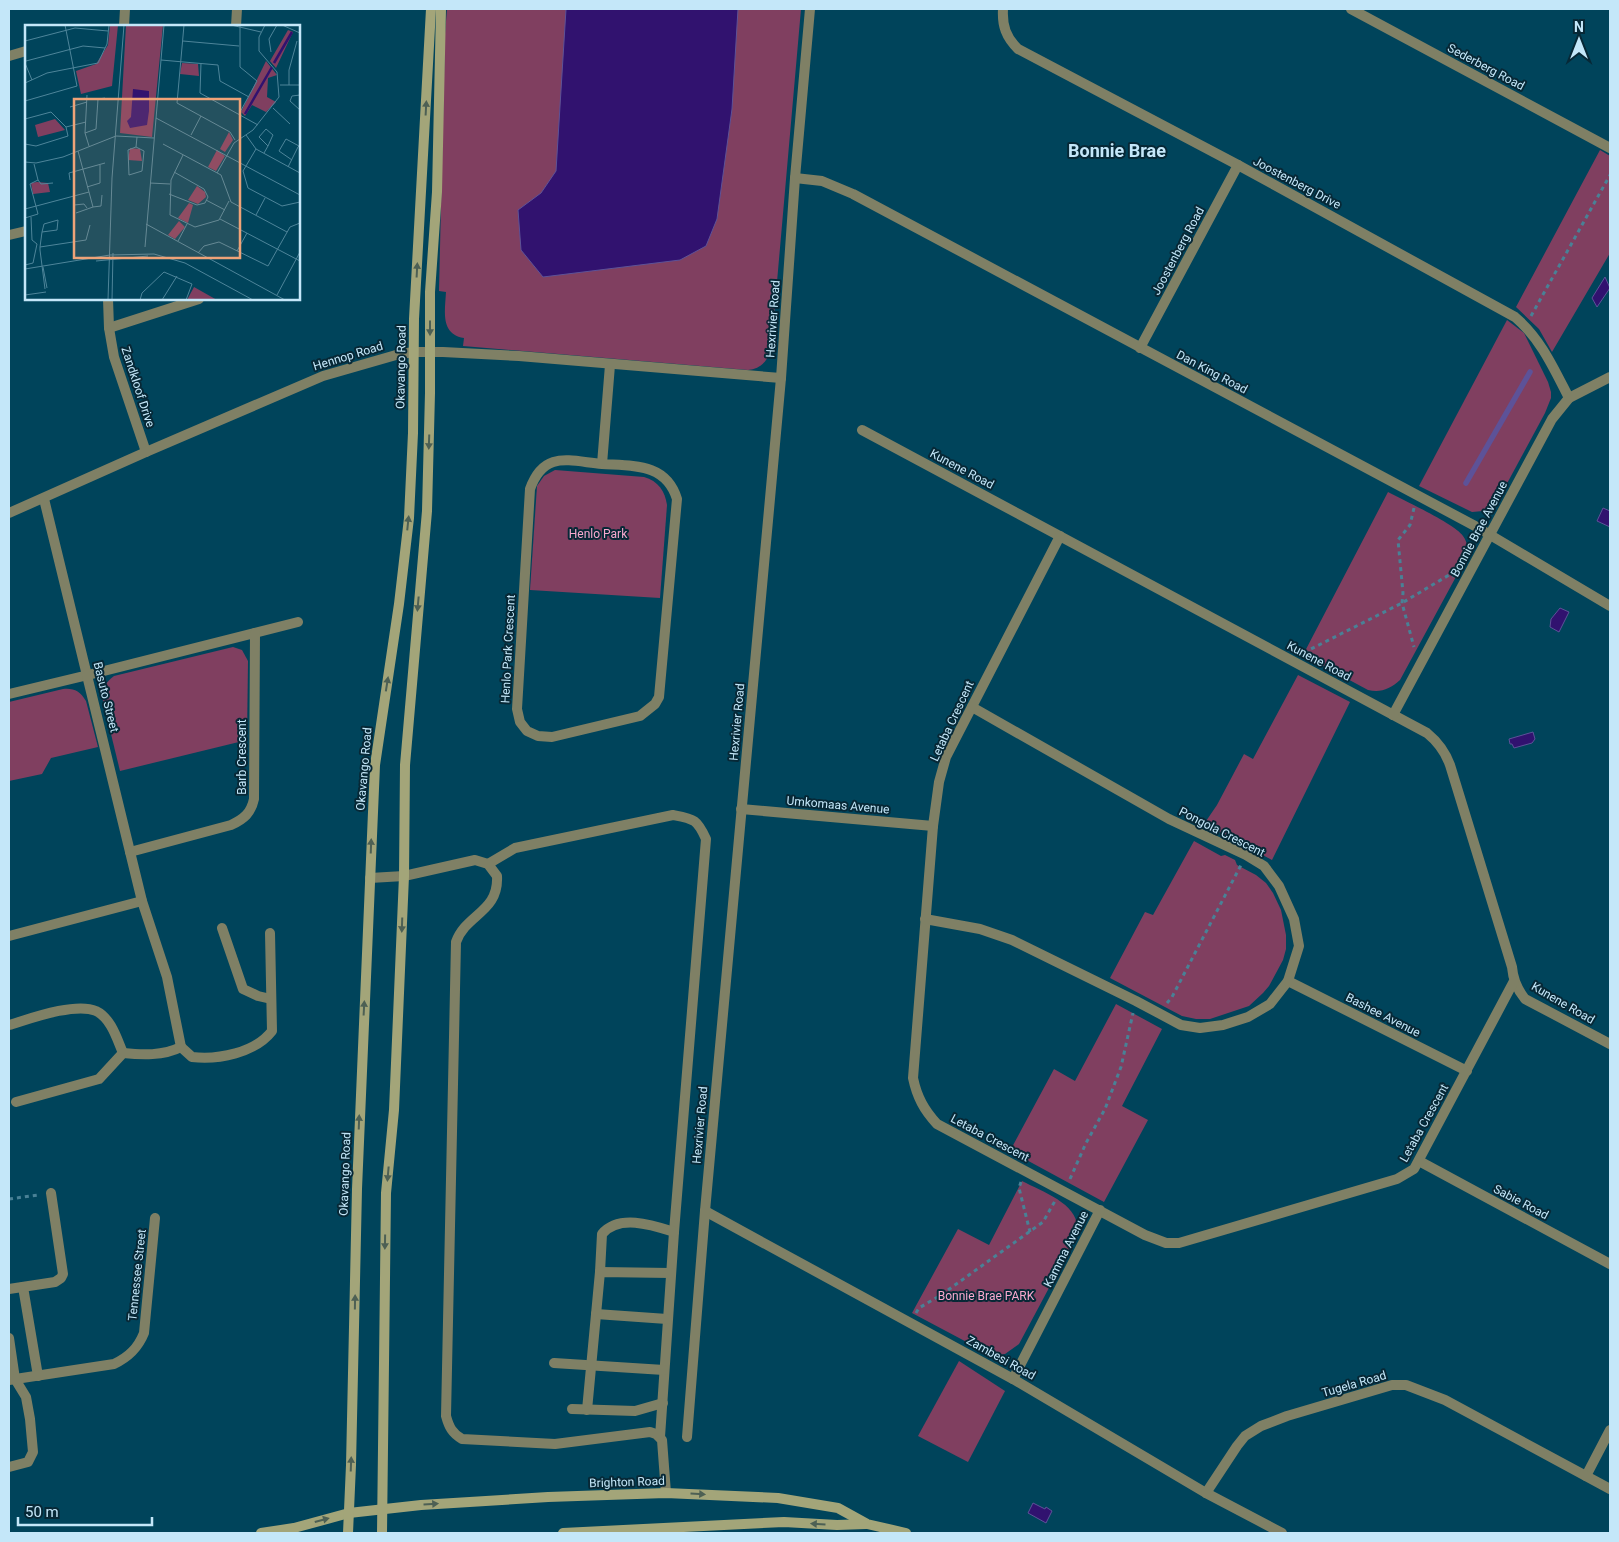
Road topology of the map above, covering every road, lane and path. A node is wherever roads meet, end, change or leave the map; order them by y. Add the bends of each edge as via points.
1 (125, 9) edge
2 (237, 9) edge
3 (431, 9) edge
4 (441, 9) edge
5 (810, 9) edge
6 (1003, 9) edge
7 (1351, 9) edge
8 (124, 25) edge
9 (236, 25) edge
10 (25, 51) edge
11 (9, 56) edge
12 (1609, 143) edge
13 (1238, 165) junction
14 (1610, 175) edge
15 (795, 178) junction
16 (25, 231) edge
17 (9, 235) edge
18 (108, 300) edge
19 (196, 300) edge
20 (1526, 326) junction
21 (109, 328) junction
22 (1140, 348) junction
23 (413, 352) junction
24 (430, 352) junction
25 (610, 365) junction
26 (1610, 377) edge
27 (781, 378) junction
28 (1569, 398) junction
29 (862, 430) dead end
30 (146, 452) junction
31 (602, 464) junction
32 (1416, 495) junction
33 (44, 499) junction
34 (9, 513) edge
35 (1490, 535) junction
36 (1060, 536) junction
37 (1468, 577) junction
38 (1402, 603) junction
39 (1610, 606) edge
40 (298, 622) dead end
41 (255, 633) junction
42 (1296, 663) junction
43 (1420, 667) junction
44 (88, 675) junction
45 (9, 694) edge
46 (972, 707) junction
47 (1393, 715) junction
48 (741, 809) junction
49 (933, 826) junction
50 (130, 852) junction
51 (1246, 855) junction
52 (488, 864) junction
53 (404, 876) junction
54 (370, 878) junction
55 (142, 901) junction
56 (925, 919) junction
57 (222, 928) dead end
58 (270, 933) dead end
59 (9, 936) edge
60 (1288, 981) junction
61 (1514, 981) junction
62 (271, 999) junction
63 (1136, 1001) junction
64 (1158, 1012) junction
65 (9, 1025) edge
66 (1610, 1044) edge
67 (181, 1047) junction
68 (123, 1053) junction
69 (1467, 1071) junction
70 (16, 1102) dead end
71 (1419, 1161) junction
72 (1025, 1170) junction
73 (1062, 1190) junction
74 (51, 1192) joint
75 (9, 1199) edge
76 (1100, 1210) junction
77 (705, 1211) junction
78 (155, 1218) dead end
79 (674, 1232) junction
80 (1030, 1232) junction
81 (1610, 1264) edge
82 (600, 1272) junction
83 (671, 1273) junction
84 (23, 1287) junction
85 (9, 1290) edge
86 (596, 1314) junction
87 (668, 1319) junction
88 (911, 1322) junction
89 (9, 1338) edge
90 (554, 1363) dead end
91 (590, 1365) junction
92 (664, 1370) junction
93 (38, 1376) junction
94 (1013, 1379) junction
95 (12, 1380) edge
96 (662, 1403) junction
97 (572, 1409) dead end
98 (587, 1410) junction
99 (1610, 1430) edge
100 (660, 1437) junction
101 (686, 1437) dead end
102 (9, 1467) edge
103 (1586, 1476) junction
104 (1610, 1490) edge
105 (666, 1493) junction
106 (1206, 1493) junction
107 (383, 1510) junction
108 (349, 1513) junction
109 (867, 1524) junction
110 (669, 1530) edge
111 (261, 1533) edge
112 (348, 1533) edge
113 (382, 1533) edge
114 (563, 1533) edge
115 (906, 1533) edge
116 (1282, 1533) edge

1 - 8 street
2 - 9 street
23 -> 3 main road, Okavango Road
4 -> 24 main road
5 - 15 street, Hexrivier Road
6 - 13 street, Joostenberg Drive via 1006,34 1018,49
7 - 12 street, Sederberg Road
10 - 11 street
13 - 20 street, Joostenberg Drive via 1515,316
13 - 22 street, Joostenberg Road
14 - 20 path
15 - 22 street, Dan King Road via 822,181 853,194
15 - 27 street, Hexrivier Road
16 - 17 street
18 - 21 street, Zandkloof Drive
19 - 21 street
20 - 28 street, Joostenberg Drive via 1540,343
21 - 30 street, Zandkloof Drive via 114,357
22 - 32 street, Dan King Road
23 - 24 street, Hennop Road
23 - 30 street, Hennop Road via 323,376
54 -> 23 main road, Okavango Road via 375,765 409,518
24 - 25 street, Hennop Road
24 -> 53 main road via 427,511 405,765
25 - 27 street, Hennop Road
25 - 31 street
26 - 28 street, Bonnie Brae Avenue
27 - 48 street, Hexrivier Road
28 - 35 street, Bonnie Brae Avenue via 1552,419
29 - 36 street, Kunene Road
30 - 33 street, Hennop Road
31 - 31 street, Henlo Park Crescent via 549,462 540,469 530,488 518,709 520,722 527,731 538,736 552,737 640,716 659,697 677,499 674,488 660,473 648,468
32 - 35 street, Dan King Road
32 - 38 path via 1410,525 1398,540 1404,593
33 - 34 street, Hennop Road
33 - 44 street, Basuto Street
35 - 37 street, Bonnie Brae Avenue
35 - 39 street, Dan King Road
36 - 42 street, Kunene Road
36 - 46 street, Letaba Crescent
37 - 38 path via 1448,575
37 - 43 street, Bonnie Brae Avenue
38 - 42 path via 1309,650
38 - 43 path
40 - 41 street
41 - 44 street
41 - 50 street, Barb Crescent via 252,808 231,825
42 - 47 street, Kunene Road
43 - 47 street, Bonnie Brae Avenue
44 - 45 street
44 - 50 street, Basuto Street
46 - 49 street, Letaba Crescent via 946,757
46 - 51 street, Pongola Crescent via 1169,819
47 - 61 street, Kunene Road via 1427,733 1446,755
48 - 49 street, Umkomaas Avenue
48 - 77 street, Hexrivier Road
49 - 56 street, Letaba Crescent
50 - 55 street, Basuto Street
51 - 60 street, Pongola Crescent via 1264,866 1279,886 1294,918 1299,946
51 - 64 path via 1172,997
52 - 53 street via 475,860
52 - 79 street via 515,848 673,815 692,818 701,827 706,839
52 - 100 street via 497,876 496,891 491,902 461,931 456,942 446,1416 449,1426 462,1439 555,1444 650,1432
53 - 54 street
53 -> 107 main road via 394,1110 386,1194
108 -> 54 main road, Okavango Road via 357,1189
55 - 59 street
55 - 67 street, Basuto Street via 167,977
56 - 63 street, Pongola Crescent via 980,929 1012,940
56 - 72 street, Letaba Crescent via 913,1078 918,1097 937,1124
57 - 62 street via 243,988
58 - 62 street
60 - 64 street, Pongola Crescent via 1270,1004 1248,1017 1222,1025 1200,1028 1181,1025
60 - 69 street, Bashee Avenue
61 - 66 street, Kunene Road via 1526,999
61 - 69 street, Letaba Crescent
62 - 67 street via 272,1031 260,1044 220,1058 192,1057
63 - 64 street, Pongola Crescent
63 - 73 path via 1121,1066 1105,1109 1072,1177
65 - 68 street via 54,1011 96,1011 109,1024
67 - 68 street via 164,1053
68 - 70 street via 99,1079
69 - 71 street, Letaba Crescent
71 - 76 street, Letaba Crescent via 1414,1169 1397,1179 1180,1243 1160,1242
71 - 81 street, Sabie Road
72 - 73 street, Letaba Crescent
72 - 80 path via 1019,1188
73 - 76 street, Letaba Crescent
73 - 80 path via 1043,1222
74 - 75 path
74 - 84 street via 63,1274 55,1282
76 - 94 street, Kamma Avenue
77 - 88 street, Zambesi Road
77 - 101 street, Hexrivier Road
78 - 93 street, Tennessee Street via 144,1333 137,1347 114,1364
79 - 82 street via 640,1224 612,1225 602,1234
79 - 83 street
80 - 88 path via 919,1308
82 - 83 street
82 - 86 street
83 - 87 street
84 - 85 street
84 - 93 street
86 - 87 street
86 - 91 street
87 - 92 street
88 - 94 street, Zambesi Road
89 - 95 street
90 - 91 street
91 - 92 street
91 - 98 street
92 - 96 street
93 - 95 street, Tennessee Street
94 - 106 street, Zambesi Road
95 - 102 street via 26,1397 33,1452 28,1462
96 - 98 street via 635,1411
96 - 100 street
97 - 98 street
99 - 103 street
100 - 105 street
103 - 104 street, Tugela Road
103 - 106 street, Tugela Road via 1445,1400 1406,1385 1392,1385 1261,1426 1245,1436
107 -> 105 main road, Brighton Road via 548,1497
105 -> 109 main road, Brighton Road via 778,1498 838,1508
106 - 116 street, Zambesi Road
107 - 108 main road, Brighton Road
107 - 113 main road
111 -> 108 main road, Brighton Road
108 - 112 main road, Okavango Road
109 -> 110 main road, Brighton Road via 784,1522
109 - 115 main road, Brighton Road
110 - 114 main road, Brighton Road

